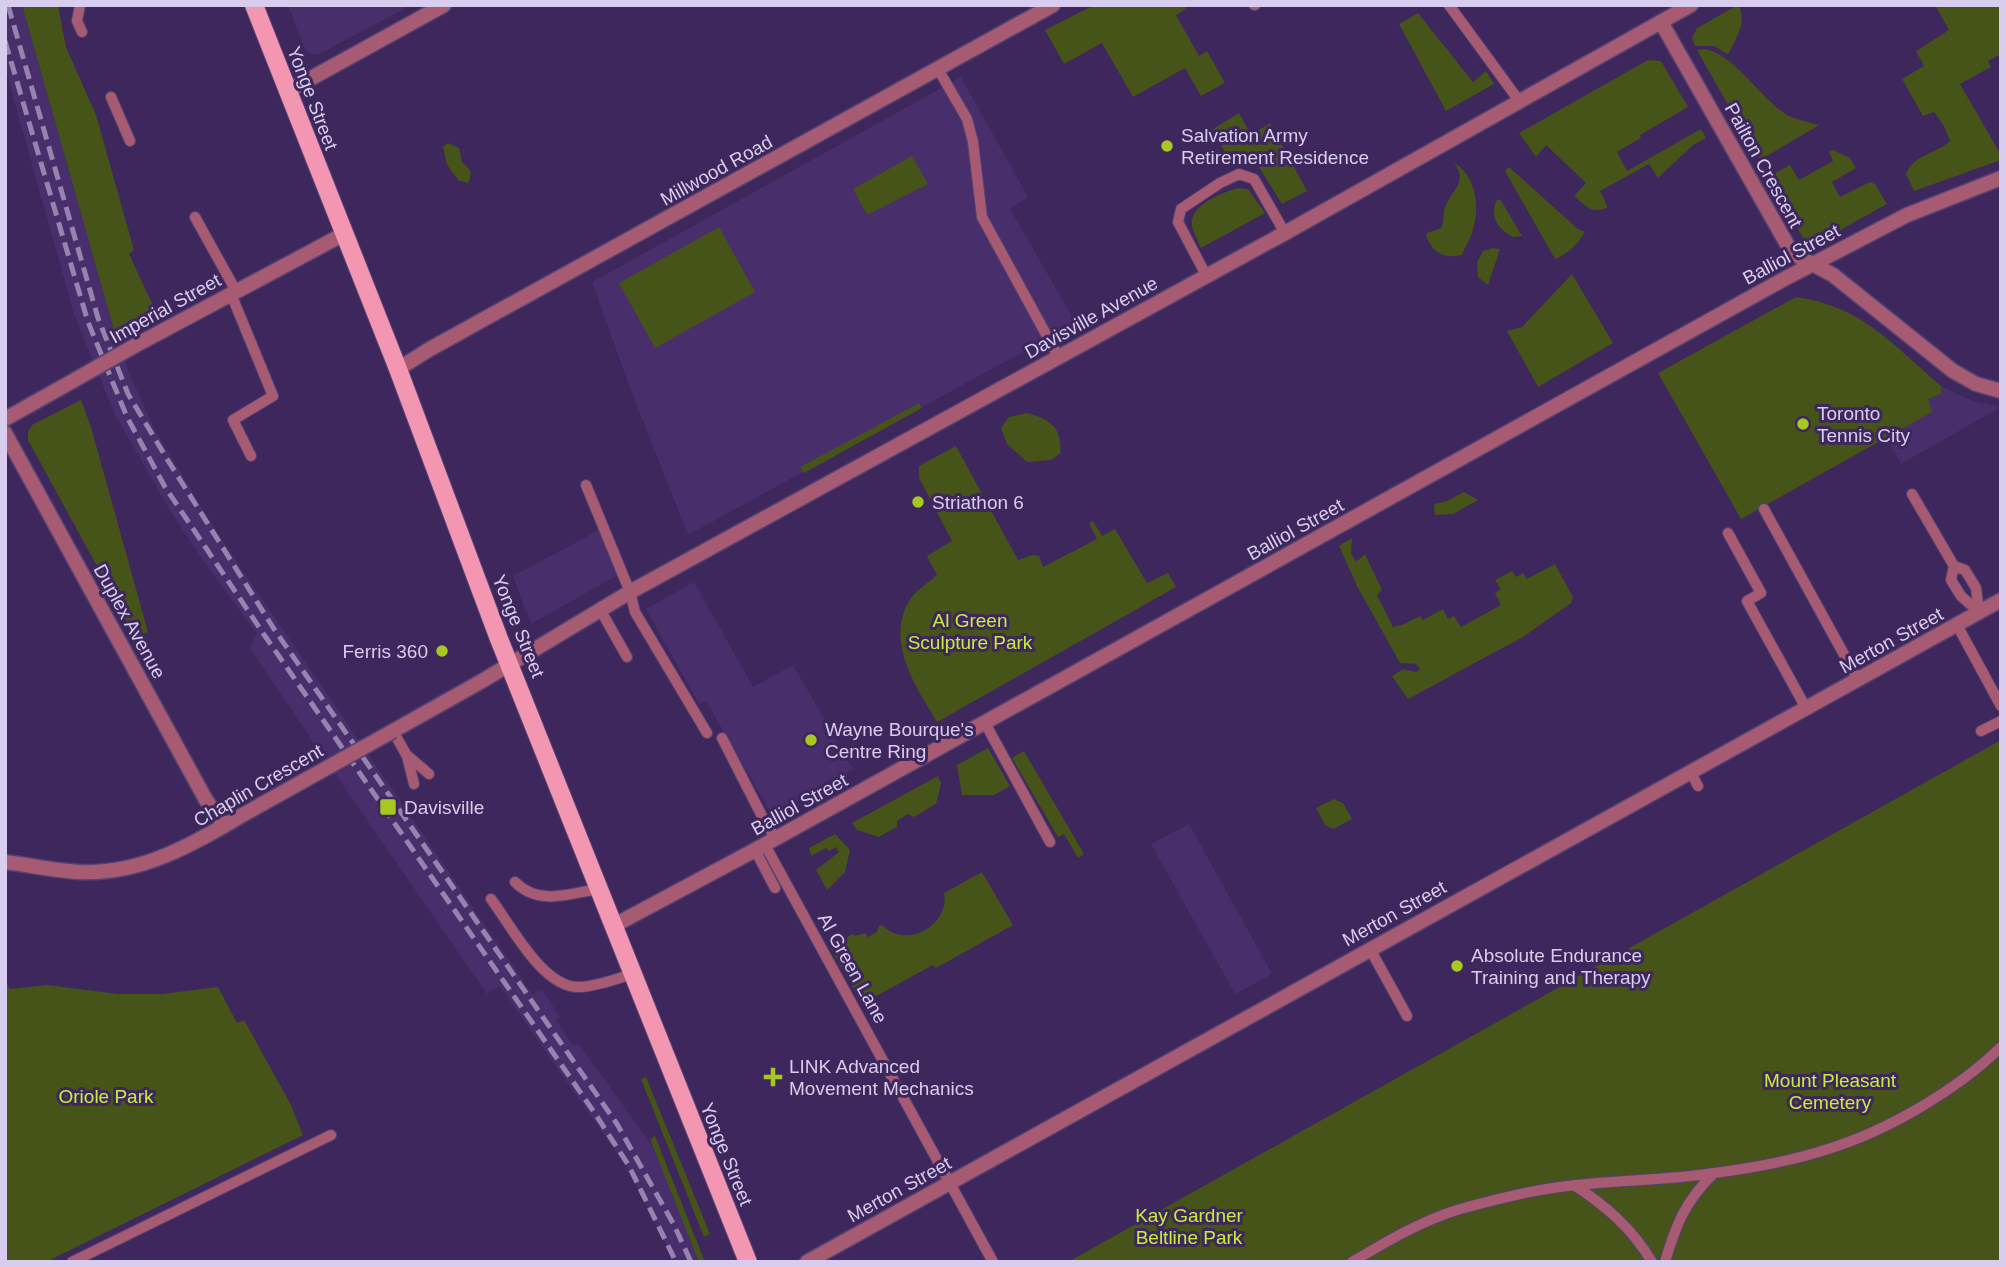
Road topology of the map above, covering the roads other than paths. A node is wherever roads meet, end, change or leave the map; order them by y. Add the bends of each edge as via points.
1 (80, 5) edge
2 (254, 5) edge
3 (444, 5) edge
4 (1053, 5) edge
5 (1449, 5) edge
6 (1690, 5) edge
7 (1661, 22) junction
8 (82, 32) dead end
9 (937, 69) junction
10 (288, 91) junction
11 (111, 97) dead end
12 (1520, 102) junction
13 (130, 141) dead end
14 (2001, 178) edge
15 (195, 217) dead end
16 (1285, 233) junction
17 (344, 234) junction
18 (1812, 265) junction
19 (1206, 275) junction
20 (233, 293) junction
21 (1059, 358) junction
22 (398, 369) junction
23 (2001, 391) edge
24 (5, 419) edge
25 (5, 433) edge
26 (251, 456) dead end
27 (586, 485) dead end
28 (1912, 494) dead end
29 (1764, 509) dead end
30 (1728, 533) dead end
31 (1954, 566) junction
32 (630, 592) junction
33 (2001, 600) edge
34 (601, 611) junction
35 (1979, 612) junction
36 (1957, 625) junction
37 (627, 657) dead end
38 (510, 663) junction
39 (1858, 680) junction
40 (2001, 706) edge
41 (1806, 708) junction
42 (2001, 721) edge
43 (985, 723) junction
44 (393, 731) junction
45 (1981, 731) dead end
46 (707, 733) dead end
47 (722, 738) dead end
48 (407, 755) junction
49 (429, 774) dead end
50 (414, 784) dead end
51 (224, 826) junction
52 (1050, 842) dead end
53 (765, 844) junction
54 (5, 862) edge
55 (515, 882) dead end
56 (775, 888) dead end
57 (598, 889) junction
58 (491, 899) dead end
59 (613, 926) junction
60 (1370, 949) junction
61 (632, 974) junction
62 (1407, 1016) dead end
63 (2001, 1047) edge
64 (331, 1135) dead end
65 (1713, 1174) junction
66 (950, 1183) junction
67 (1573, 1185) junction
68 (72, 1262) edge
69 (748, 1262) edge
70 (807, 1262) edge
71 (993, 1262) edge
72 (1352, 1262) edge
73 (1652, 1262) edge
74 (1665, 1262) edge

1 - 8 lane via 77,21
2 - 10 main road, Yonge Street
3 - 10 street
4 - 9 street, Millwood Road
5 - 12 lane
6 - 7 street, Davisville Avenue
7 - 12 street, Davisville Avenue
7 - 18 street, Pailton Crescent via 1792,253
9 - 21 lane via 967,119 982,217
9 - 22 street, Millwood Road
10 - 17 main road, Yonge Street
11 - 13 lane
12 - 16 street, Davisville Avenue
14 - 18 street, Balliol Street via 1907,215
15 - 20 lane
16 - 19 street, Davisville Avenue
16 - 19 lane via 1254,179 1239,174 1220,183 1181,209 1178,222
17 - 20 street, Imperial Street
17 - 22 main road, Yonge Street
18 - 23 street, Pailton Crescent via 1833,275 1953,371
18 - 43 street, Balliol Street
19 - 21 street, Davisville Avenue
20 - 24 street, Imperial Street, bridge
20 - 26 lane via 273,396 233,420
21 - 32 street, Davisville Avenue
22 - 38 main road, Yonge Street
25 - 51 street, Duplex Avenue
27 - 32 lane
28 - 31 lane
29 - 39 lane
30 - 41 lane via 1761,593 1747,601
31 - 35 lane via 1965,570 1976,588
31 - 35 lane via 1951,580
32 - 34 street, Davisville Avenue
32 - 46 lane via 635,612
33 - 35 street, Merton Street
34 - 37 lane
34 - 38 street, Davisville Avenue
35 - 36 street, Merton Street
36 - 39 street, Merton Street
36 - 40 lane
38 - 44 street, Chaplin Crescent
38 - 57 main road, Yonge Street
39 - 41 street, Merton Street
41 - 60 street, Merton Street via 1694,779
42 - 45 lane
43 - 52 lane
43 - 53 street, Balliol Street
44 - 48 lane
44 - 51 street, Chaplin Crescent, bridge
47 - 53 lane via 766,824
48 - 49 lane
48 - 50 lane
51 - 54 street, Chaplin Crescent via 189,846 121,869 80,872
53 - 56 lane
53 - 59 street, Balliol Street
53 - 66 lane, Al Green Lane
55 - 57 lane via 540,897
57 - 59 main road, Yonge Street
58 - 61 lane via 555,981 578,987
59 - 61 main road, Yonge Street
60 - 62 lane
60 - 66 street, Merton Street
61 - 69 main road, Yonge Street
63 - 65 lane via 1936,1096 1862,1137 1828,1150
64 - 68 lane
65 - 67 lane
65 - 74 lane via 1684,1209
66 - 70 street, Merton Street
66 - 71 lane, Al Green Lane
67 - 72 lane via 1455,1211 1411,1227
67 - 73 lane via 1603,1204 1631,1231

